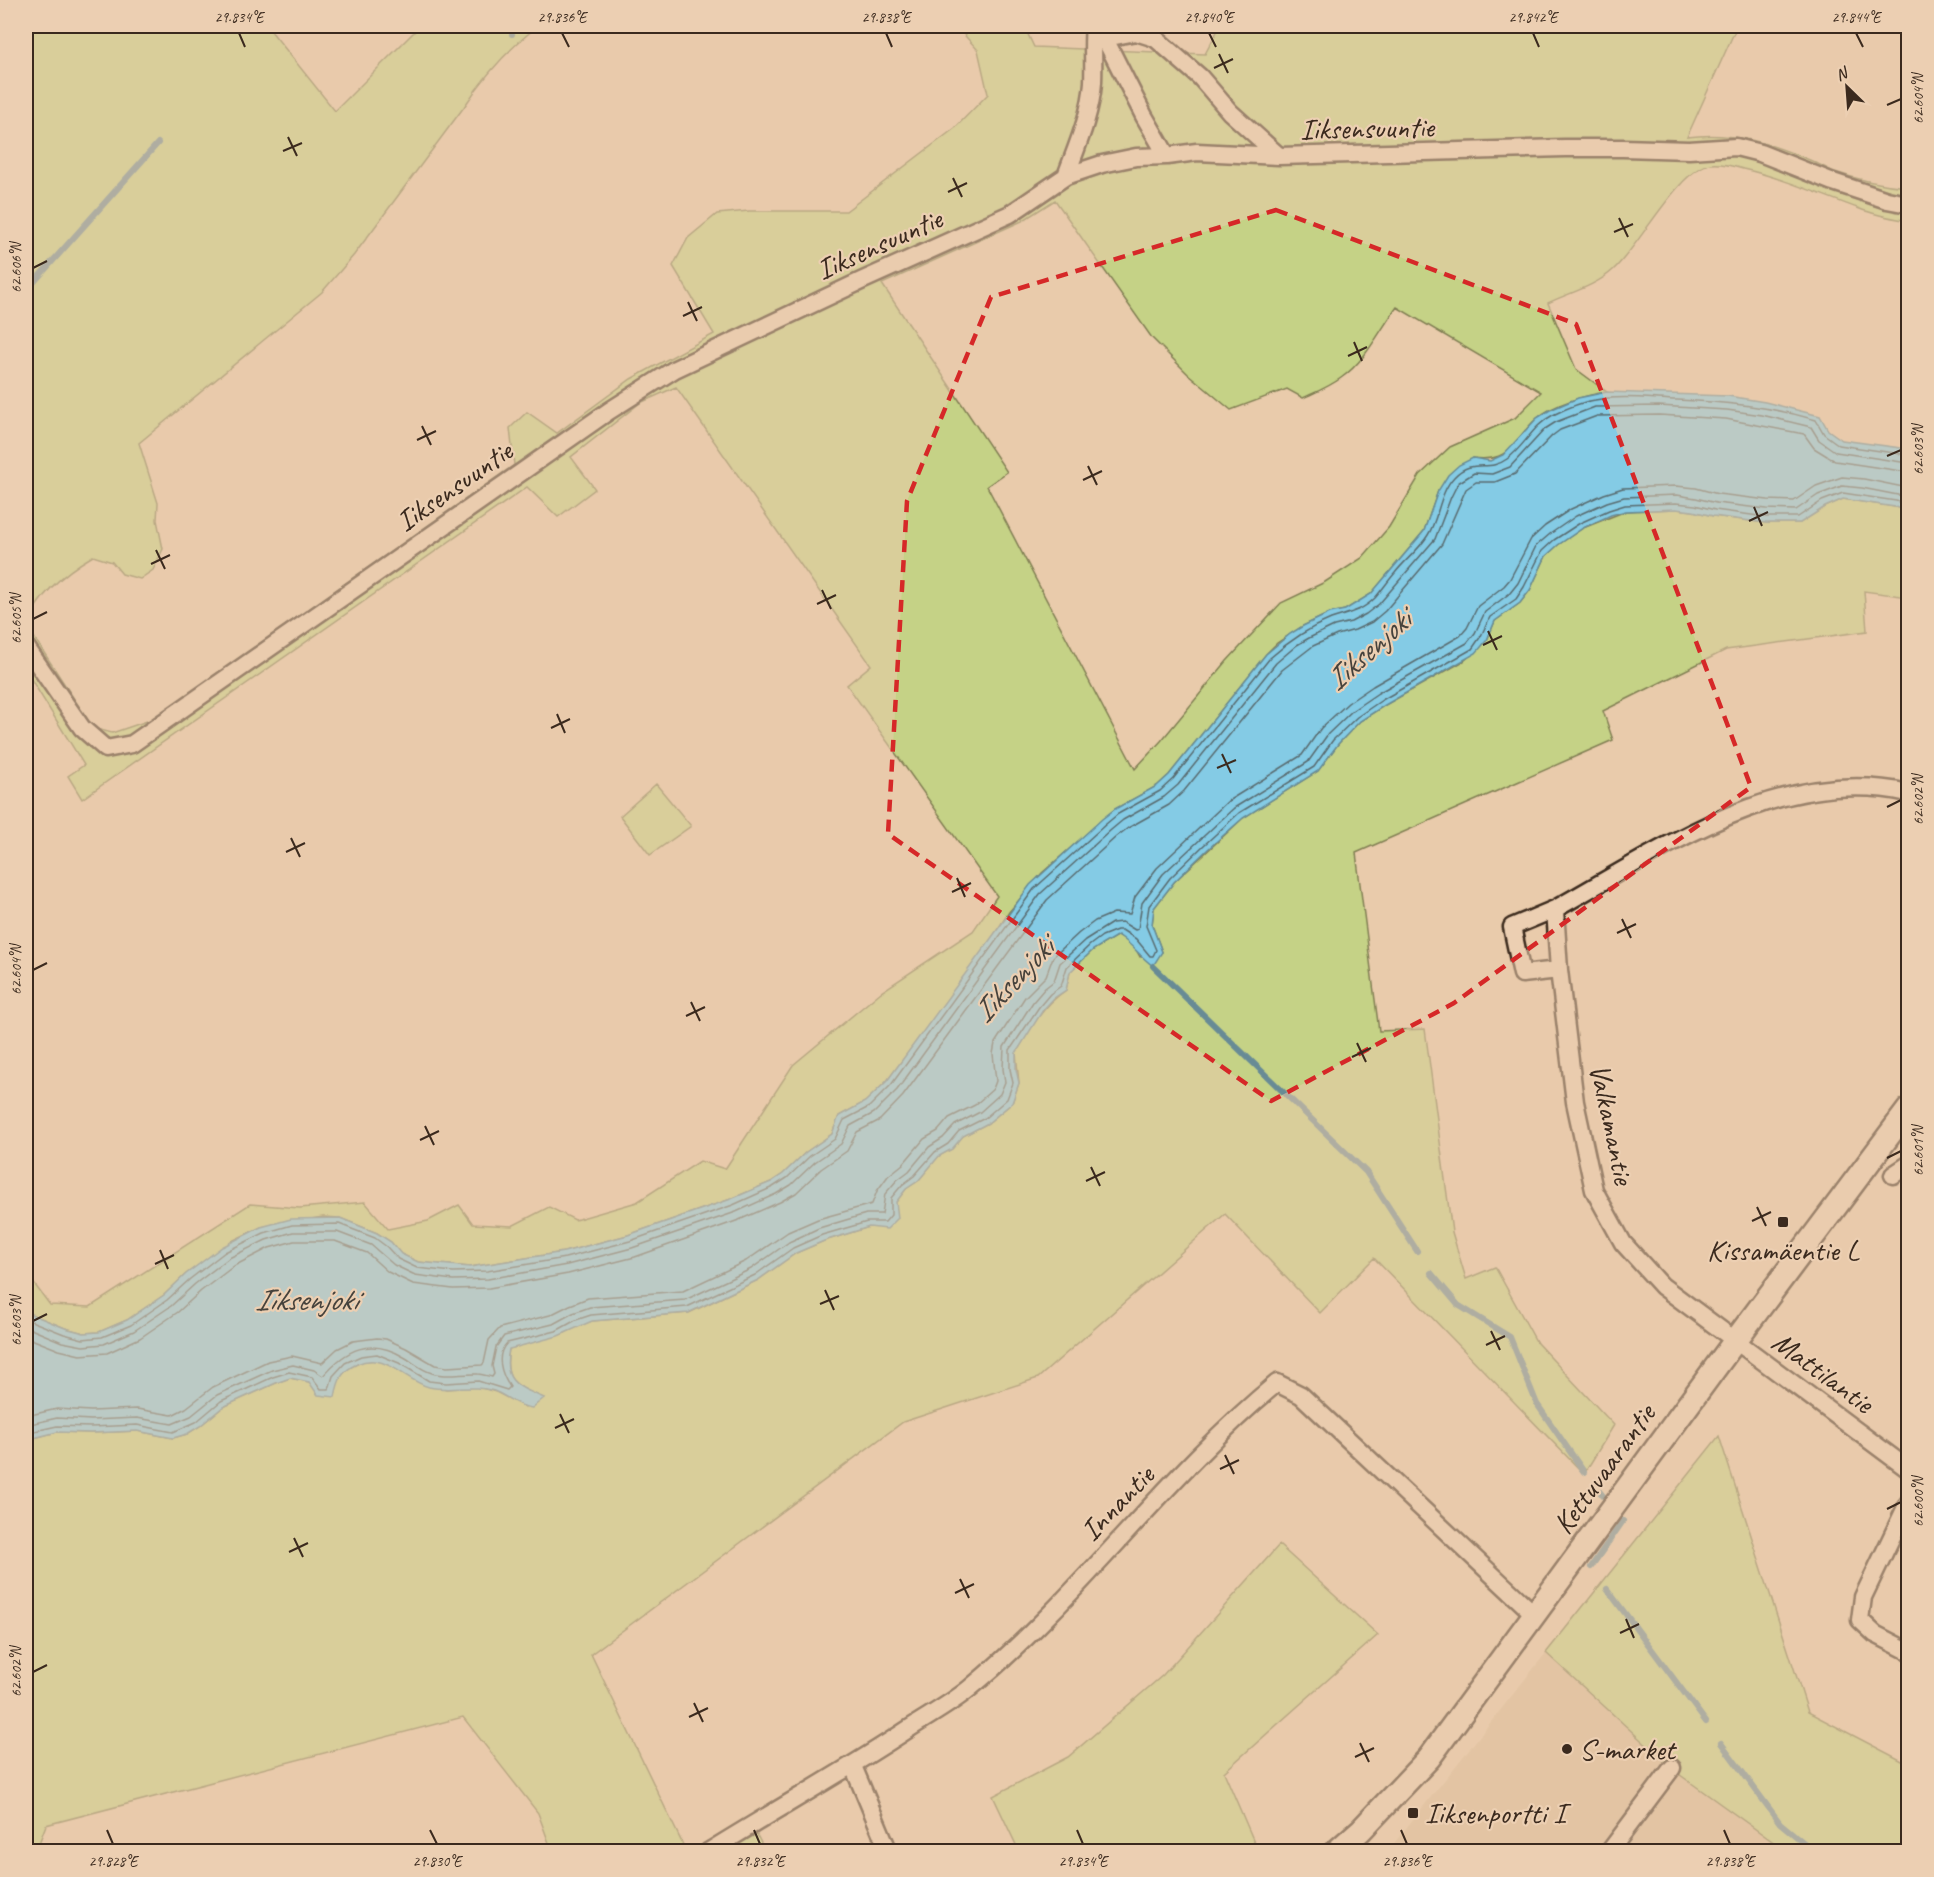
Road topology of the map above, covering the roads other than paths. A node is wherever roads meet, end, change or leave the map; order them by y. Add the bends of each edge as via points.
1 (1099, 30) edge
2 (1167, 156) junction
3 (1279, 156) junction
4 (1066, 176) junction
5 (1908, 204) edge
6 (26, 647) edge
7 (1908, 793) edge
8 (1555, 909) junction
9 (1559, 970) junction
10 (1908, 1110) edge
11 (1908, 1165) edge
12 (1893, 1175) dead end
13 (1735, 1341) junction
14 (1908, 1468) edge
15 (1908, 1503) edge
16 (1534, 1614) junction
17 (1908, 1651) edge
18 (853, 1766) junction
19 (1672, 1768) dead end
20 (708, 1851) edge
21 (889, 1851) edge
22 (1336, 1851) edge
23 (1609, 1851) edge

1 - 2 street
1 - 3 street via 1136,32 1155,39 1200,77 1230,112
1 - 4 street via 1092,44 1089,107
2 - 3 street, Iiksensuuntie via 1197,152
2 - 4 street, Iiksensuuntie via 1114,161
3 - 5 street, Iiksensuuntie via 1736,147
4 - 6 street, Iiksensuuntie via 988,225 675,369 132,744 106,749 81,728
7 - 8 street via 1882,787 1782,796 1684,837
8 - 9 street, Valkamantie
8 - 9 street via 1512,927 1522,974
9 - 13 street, Valkamantie via 1575,1102 1593,1190 1623,1243 1662,1286
10 - 13 street, Kettuvaarantie
11 - 12 street
13 - 14 street, Mattilantie
13 - 16 street, Kettuvaarantie
15 - 17 street via 1863,1597 1860,1620 1875,1634
16 - 18 street, Innantie via 1300,1395 1277,1383 1248,1407 1052,1613 969,1688
16 - 22 street, Kettuvaarantie via 1429,1758
18 - 20 street, Innantie
18 - 21 street
19 - 23 street

